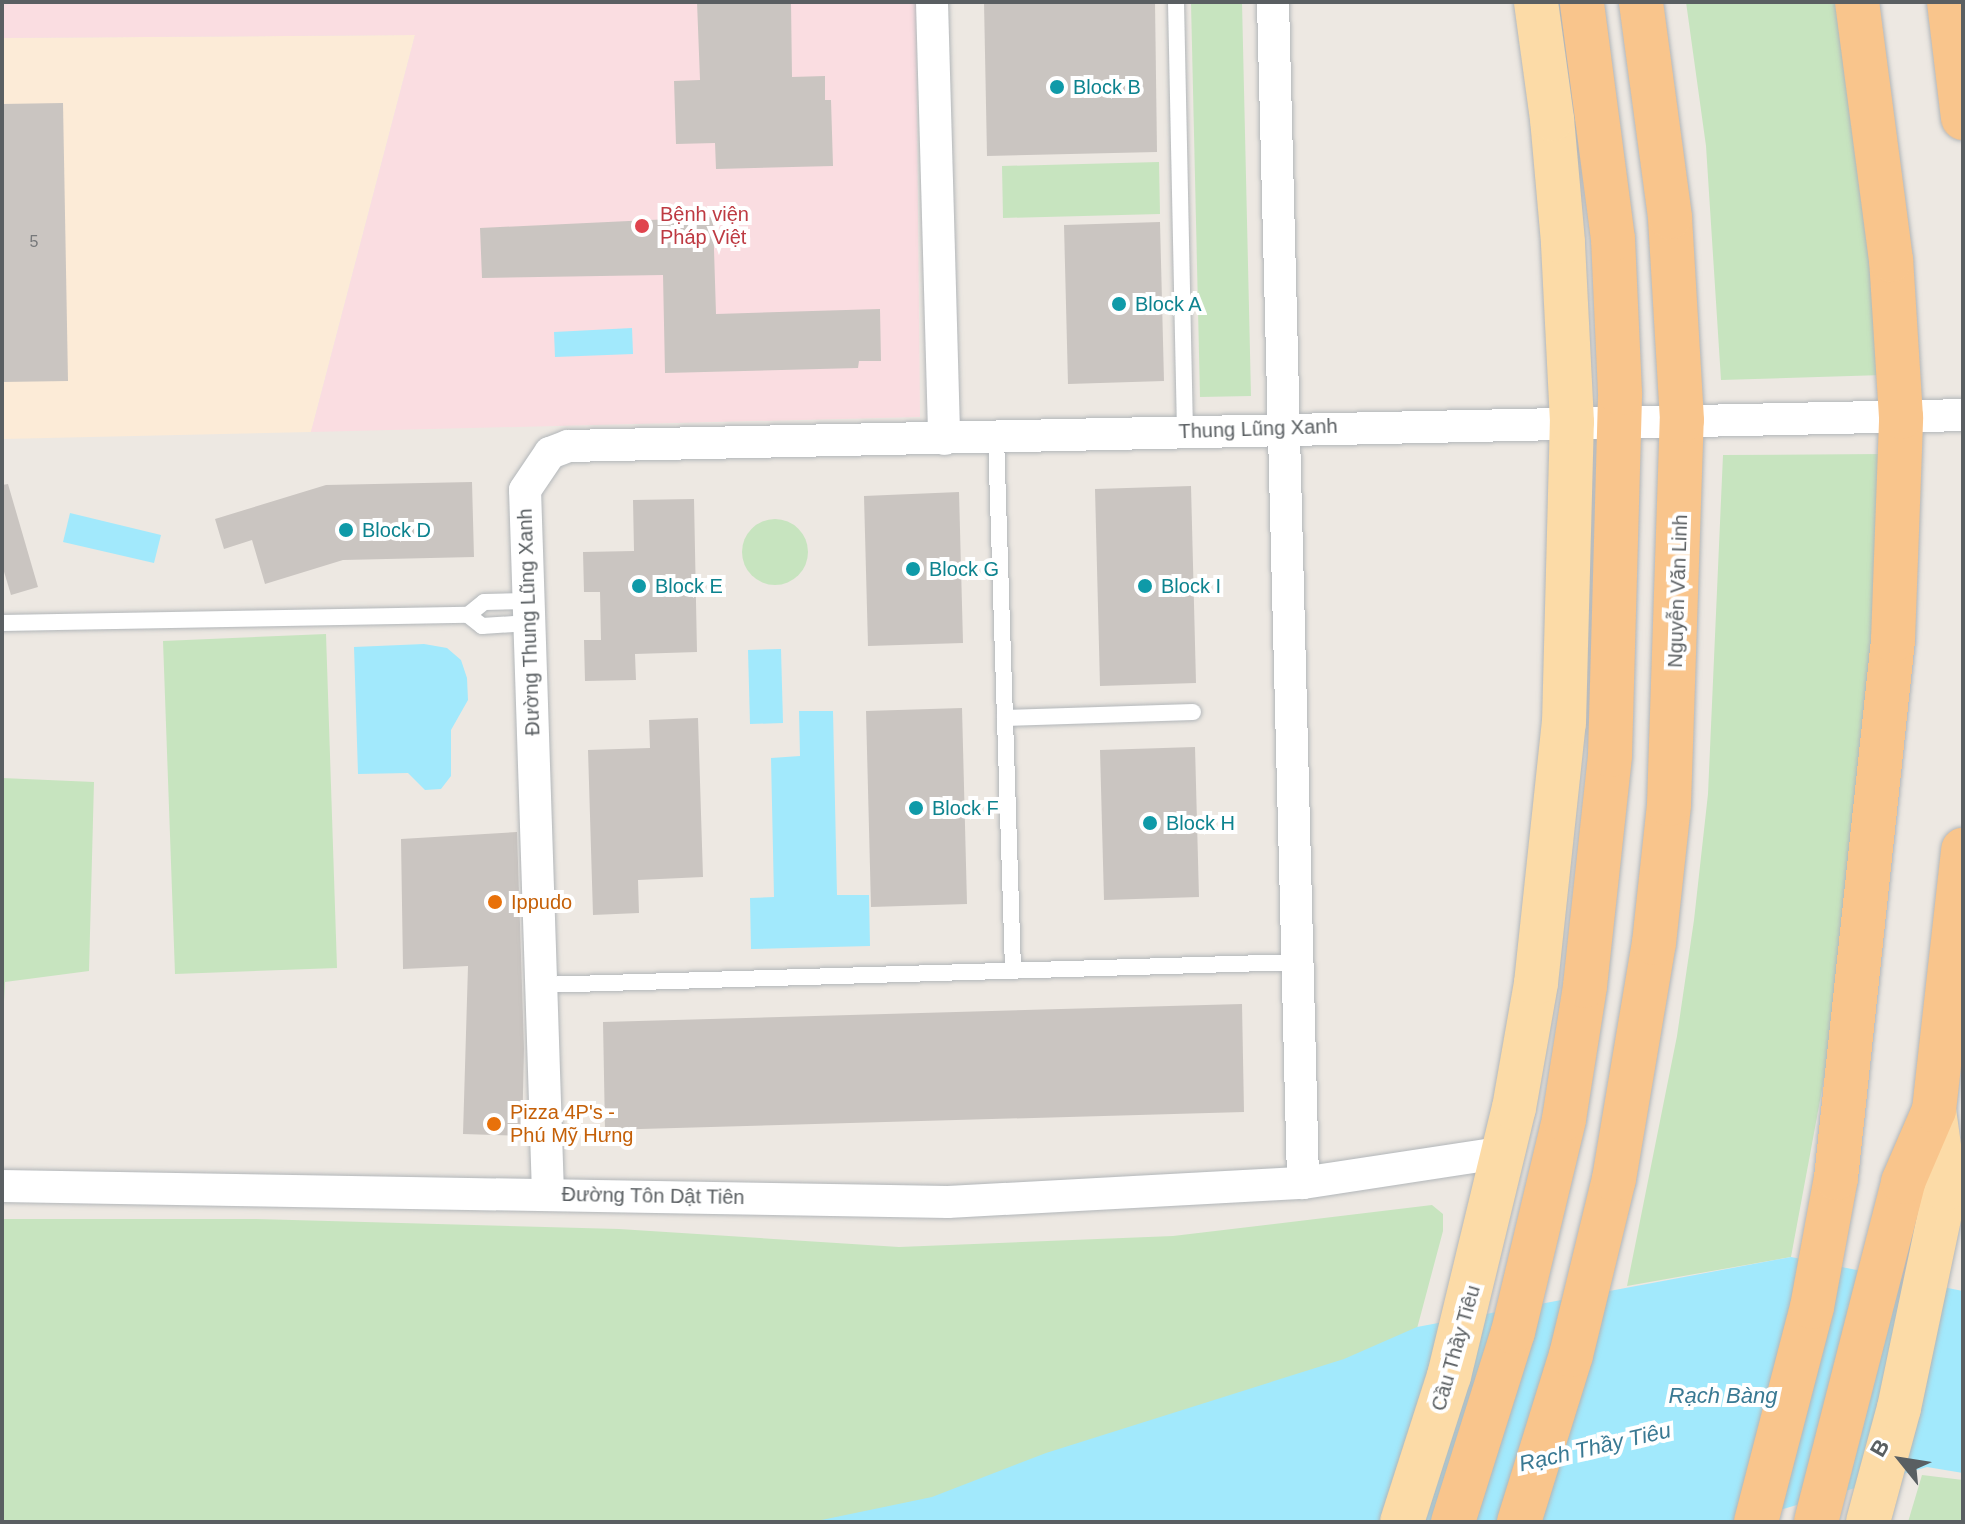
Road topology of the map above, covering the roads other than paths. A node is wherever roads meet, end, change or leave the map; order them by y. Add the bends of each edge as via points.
1 (932, 2) edge
2 (1176, 2) edge
3 (1273, 2) edge
4 (1536, 2) edge
5 (1582, 2) edge
6 (1641, 2) edge
7 (1857, 2) edge
8 (1949, 2) edge
9 (1963, 118) edge
10 (1963, 415) edge
11 (1901, 417) junction
12 (1682, 420) junction
13 (1621, 421) junction
14 (1572, 422) junction
15 (1281, 427) junction
16 (1185, 431) junction
17 (996, 437) junction
18 (944, 439) junction
19 (529, 612) junction
20 (2, 623) edge
21 (1193, 712) dead end
22 (1005, 718) junction
23 (1963, 850) edge
24 (1296, 962) junction
25 (1013, 969) junction
26 (541, 985) junction
27 (1953, 1033) edge
28 (1934, 1110) junction
29 (1502, 1161) junction
30 (1303, 1183) junction
31 (2, 1186) edge
32 (548, 1194) junction
33 (1402, 1522) edge
34 (1453, 1522) edge
35 (1519, 1522) edge
36 (1756, 1522) edge
37 (1816, 1522) edge
38 (1868, 1522) edge

1 - 18 street
2 - 16 lane
3 - 15 street
4 - 14 main road via 1563,242
5 - 13 highway via 1613,239
6 - 12 highway, Nguyễn Văn Linh via 1670,217
7 - 11 highway via 1891,260
8 - 9 highway
10 - 11 street, Thung Lũng Xanh
11 - 12 street, Thung Lũng Xanh
11 - 36 highway via 1893,640 1836,1178 1812,1307
12 - 13 street, Thung Lũng Xanh
12 - 35 highway, Nguyễn Văn Linh via 1669,804 1654,943 1614,1179 1571,1355
13 - 14 street, Thung Lũng Xanh
13 - 34 highway via 1606,805 1577,1040 1552,1177 1513,1332
14 - 15 street, Thung Lũng Xanh
14 - 29 main road via 1568,648 1552,849 1536,983
15 - 16 street, Thung Lũng Xanh
15 - 24 street
16 - 17 street, Thung Lũng Xanh
17 - 18 street, Thung Lũng Xanh
17 - 22 lane
18 - 19 street, Đường Thung Lũng Xanh via 568,446 550,453 525,490
19 - 20 lane via 484,602 468,615
19 - 26 street, Đường Thung Lũng Xanh
21 - 22 lane
22 - 25 lane
23 - 27 highway
24 - 25 lane
24 - 30 street
25 - 26 lane
26 - 32 street, Đường Thung Lũng Xanh
27 - 28 highway
28 - 37 highway via 1903,1182
28 - 38 main road via 1945,1189 1902,1394
29 - 30 street, Đường Tôn Dật Tiên
29 - 33 main road, Cầu Thầy Tiêu via 1449,1376
30 - 32 street, Đường Tôn Dật Tiên via 948,1202
31 - 32 street, Đường Tôn Dật Tiên

